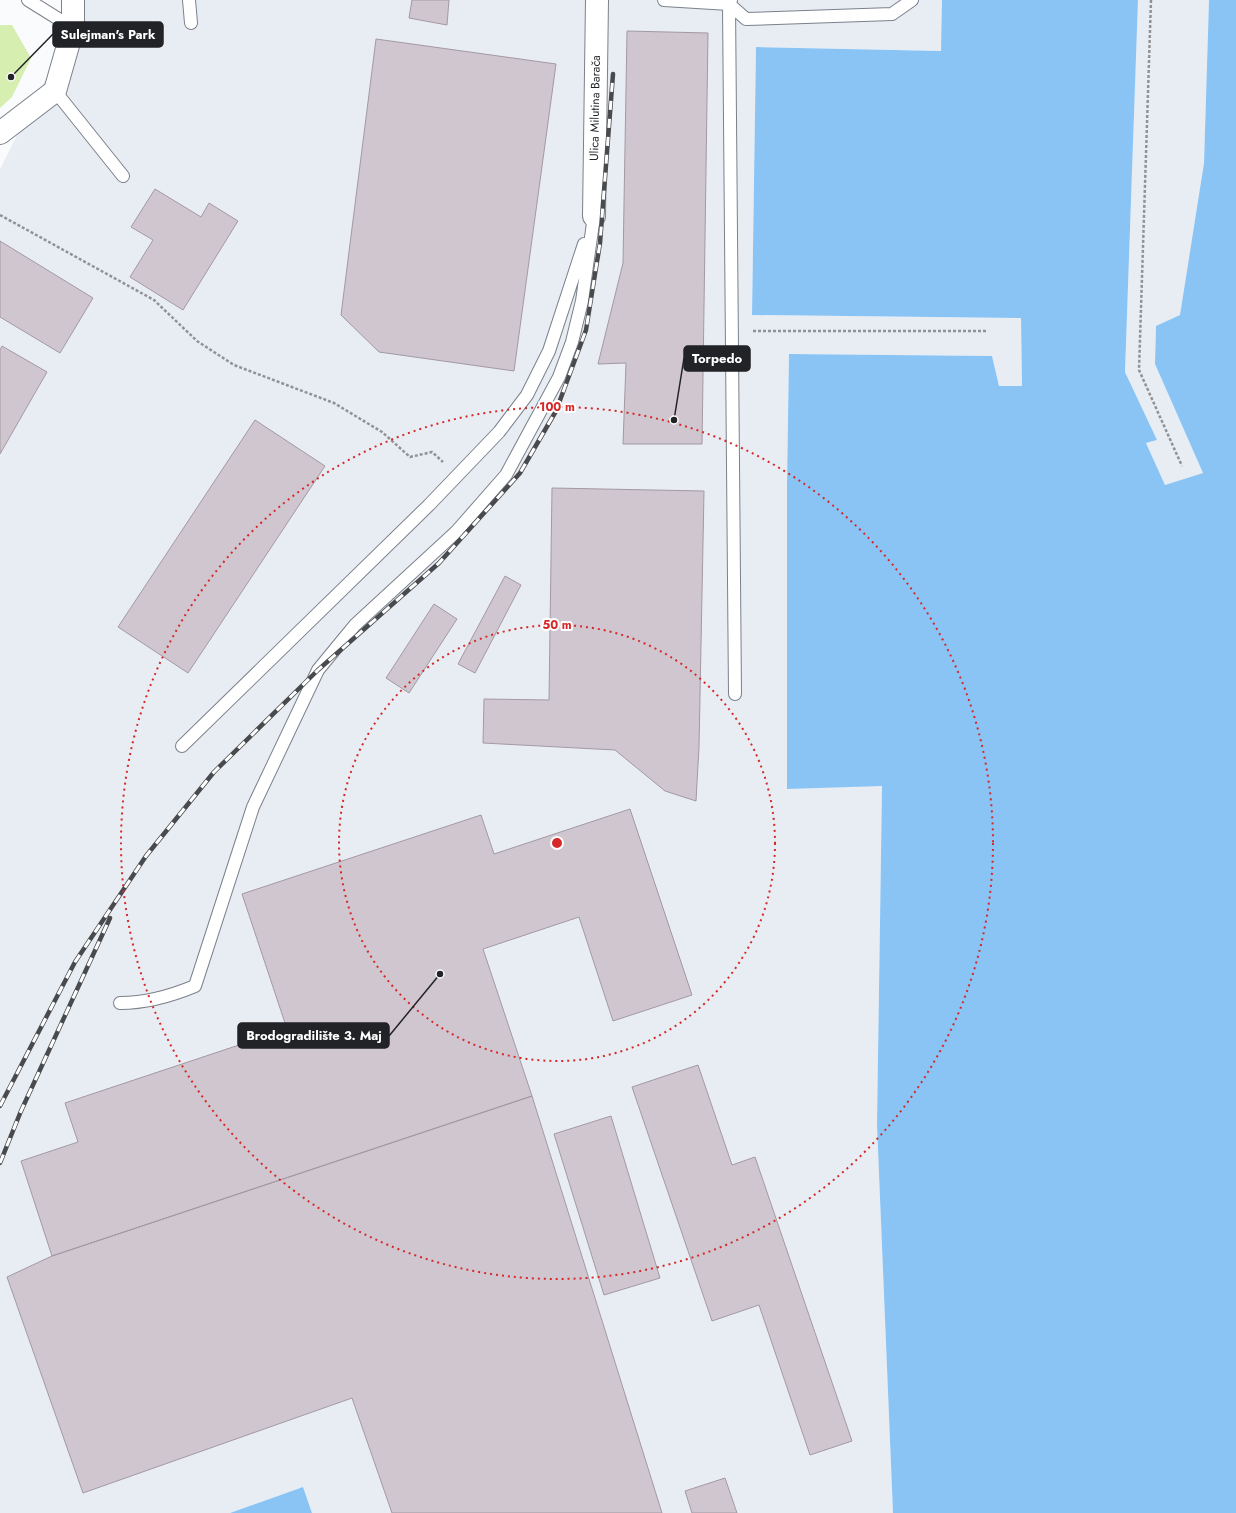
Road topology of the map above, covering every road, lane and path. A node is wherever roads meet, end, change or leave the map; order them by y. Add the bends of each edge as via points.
1 (28, 0) edge
2 (73, 0) edge
3 (189, 0) edge
4 (597, 0) edge
5 (664, 0) edge
6 (912, 0) edge
7 (1151, 0) edge
8 (705, 1) edge
9 (730, 2) edge
10 (191, 23) dead end
11 (73, 28) junction
12 (55, 91) junction
13 (0, 133) edge
14 (123, 176) dead end
15 (0, 215) edge
16 (594, 216) junction
17 (732, 331) junction
18 (987, 331) dead end
19 (1182, 466) dead end
20 (458, 475) junction
21 (735, 694) dead end
22 (182, 746) dead end
23 (120, 1004) dead end

1 - 11 lane
2 - 11 street
3 - 10 lane
4 - 16 street, Ulica Milutina Barača
5 - 8 lane
6 - 9 lane via 892,14 746,19
7 - 19 path via 1139,370
8 - 9 lane
9 - 17 lane
11 - 12 street
12 - 13 street
12 - 14 lane
15 - 20 path via 154,300 197,341 234,366 334,403 382,432 410,457 432,452
16 - 20 lane via 549,351 527,395 499,432
16 - 23 lane via 582,301 572,342 559,377 506,475 456,532 356,625 318,670 253,807 195,986 166,997
17 - 18 path
17 - 21 lane
20 - 22 lane

